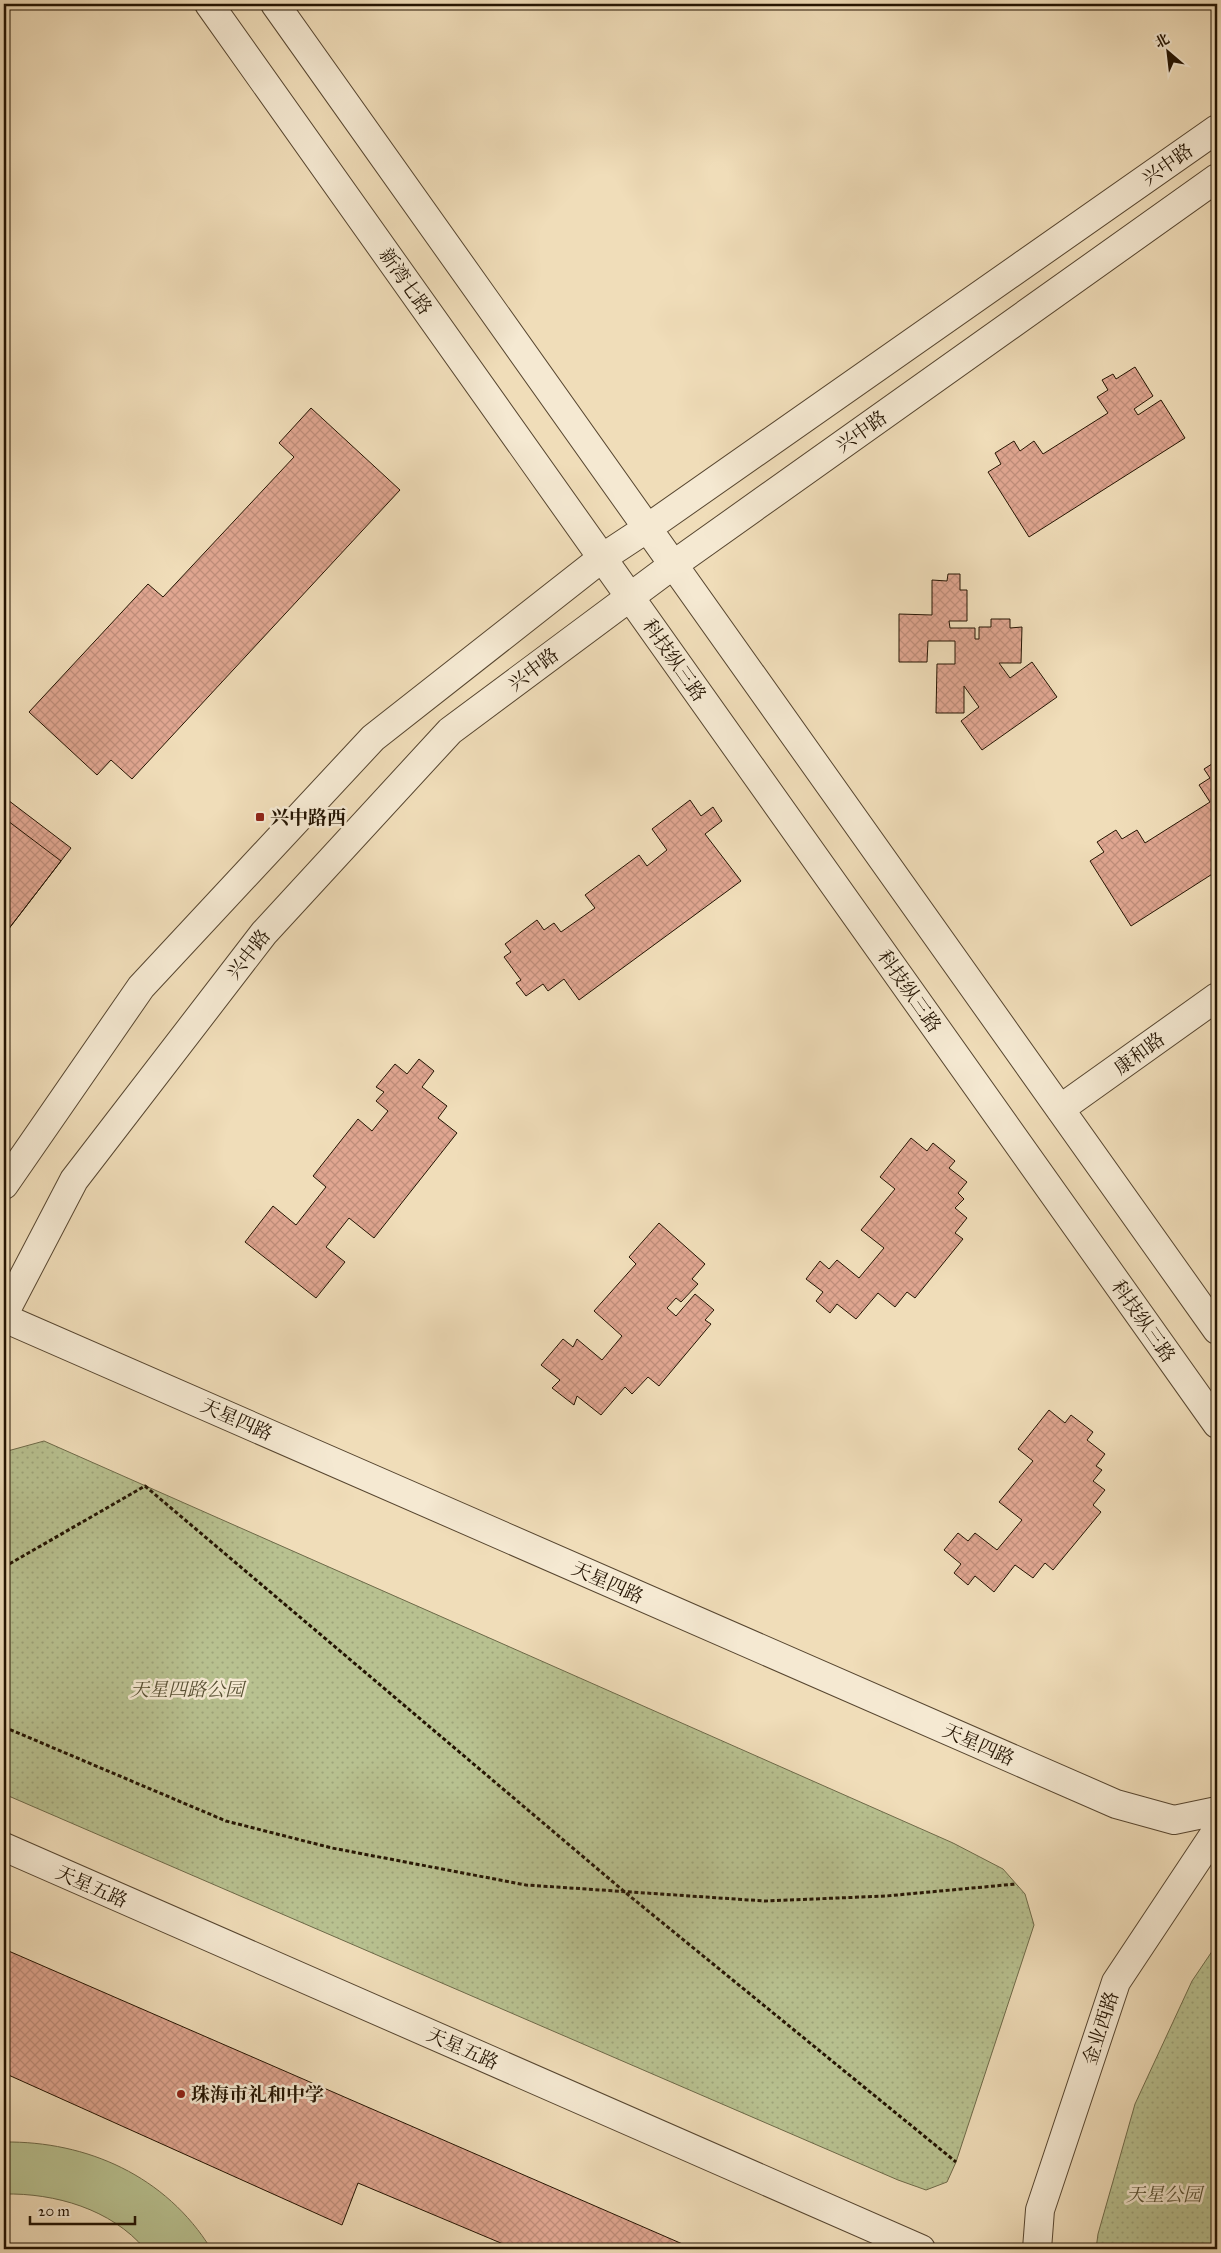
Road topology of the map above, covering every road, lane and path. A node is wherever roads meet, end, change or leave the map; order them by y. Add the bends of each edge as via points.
1 (209, 4) edge
2 (275, 4) edge
3 (1217, 129) edge
4 (1217, 178) edge
5 (649, 527) junction
6 (602, 558) junction
7 (673, 565) junction
8 (630, 596) junction
9 (1217, 997) edge
10 (1060, 1109) junction
11 (4, 1184) edge
12 (4, 1316) edge
13 (1217, 1330) edge
14 (1217, 1424) edge
15 (4, 1567) edge
16 (4, 1727) edge
17 (1217, 1811) edge
18 (1217, 1830) edge
19 (4, 1847) edge
20 (1016, 1884) dead end
21 (626, 1893) junction
22 (956, 2162) dead end
23 (921, 2249) edge
24 (1037, 2249) edge

1 - 6 street, 新湾七路
2 - 5 street
3 - 5 street, 兴中路
4 - 7 street, 兴中路
5 - 6 street, 兴中路
5 - 7 street
6 - 8 street, 科技纵三路
6 - 11 street, 兴中路 via 373,738 141,987
7 - 8 street, 兴中路
7 - 10 street
8 - 12 street, 兴中路 via 450,732 264,933 74,1180
8 - 14 street, 科技纵三路
9 - 10 street, 康和路
10 - 13 street
12 - 17 street, 天星四路 via 1116,1804 1174,1820
15 - 21 path via 146,1486
16 - 21 path via 226,1821 332,1848 526,1885
18 - 24 street, 金业西路 via 1116,1982 1040,2210
19 - 23 street, 天星五路
20 - 21 path via 886,1896 765,1901
21 - 22 path

